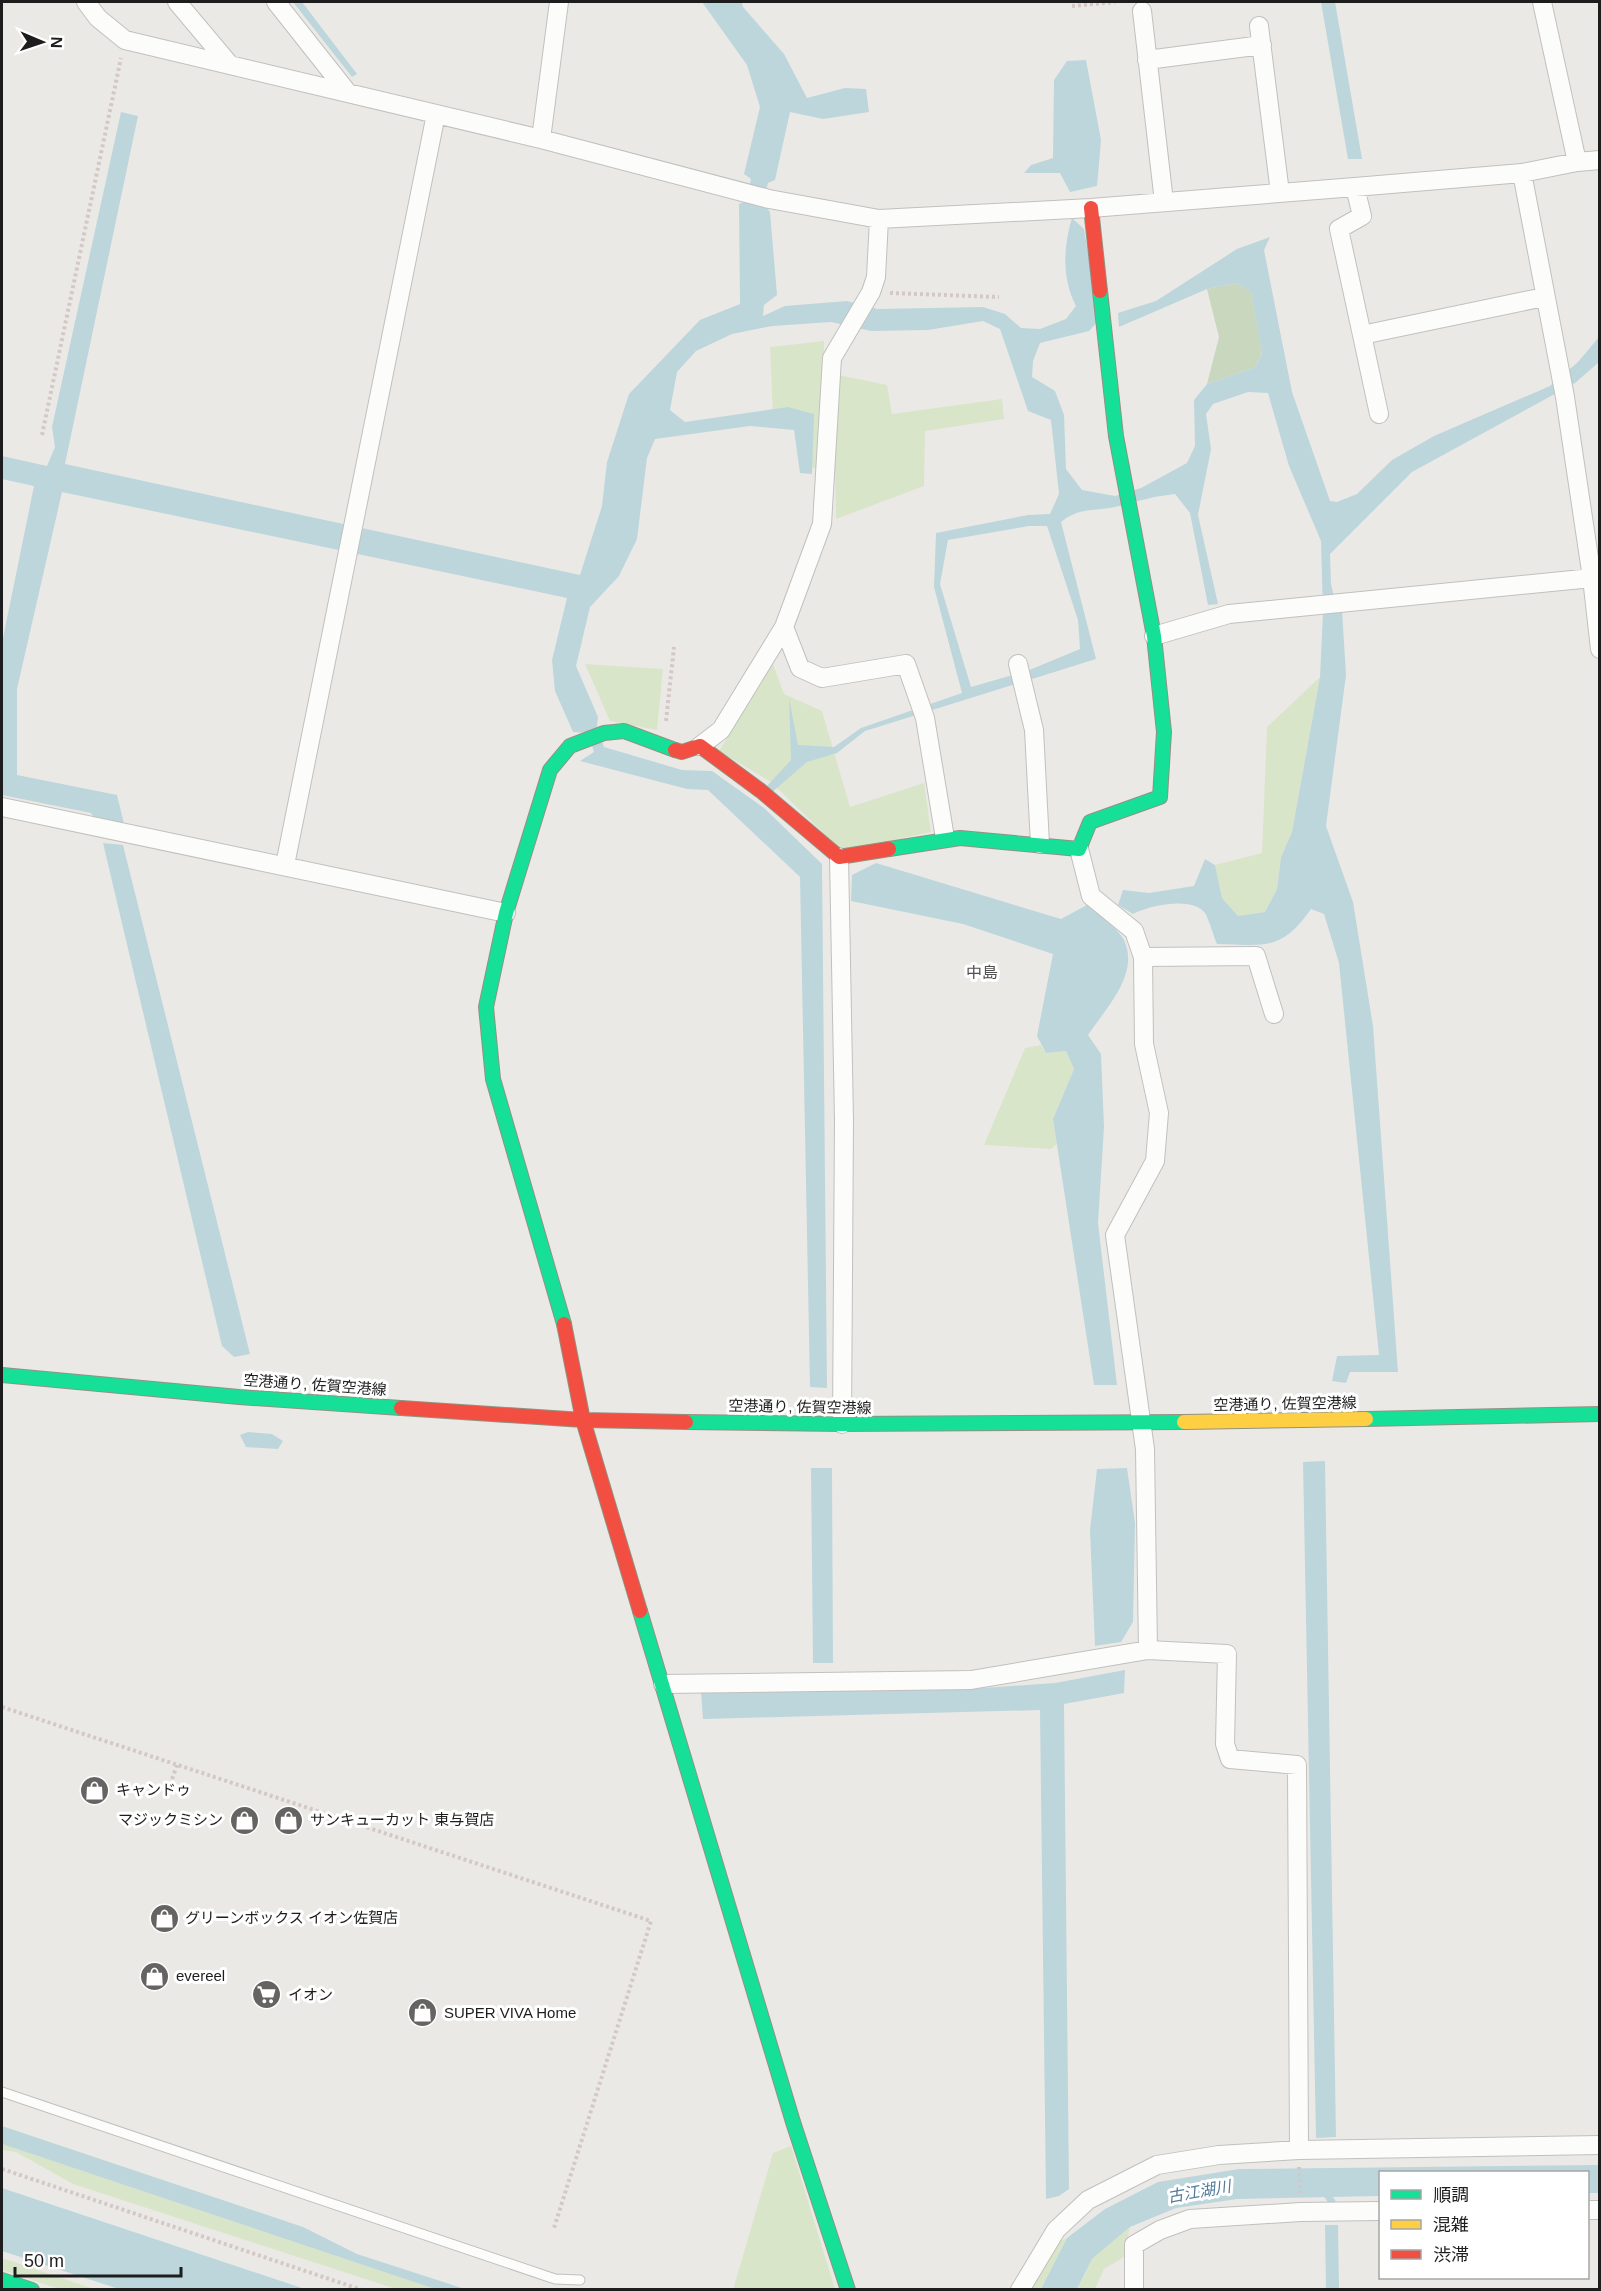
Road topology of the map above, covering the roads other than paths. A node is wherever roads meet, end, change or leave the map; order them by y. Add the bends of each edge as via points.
1 (86, 2) edge
2 (177, 2) edge
3 (276, 2) edge
4 (559, 2) edge
5 (1542, 2) edge
6 (1142, 11) dead end
7 (1259, 26) dead end
8 (1262, 45) junction
9 (1147, 60) junction
10 (230, 65) junction
11 (348, 93) junction
12 (436, 114) junction
13 (541, 139) junction
14 (1599, 160) edge
15 (1577, 162) junction
16 (1522, 173) junction
17 (1355, 187) junction
18 (1280, 193) junction
19 (1164, 202) junction
20 (1091, 208) junction
21 (879, 219) junction
22 (1544, 297) junction
23 (1362, 335) junction
24 (1379, 414) dead end
25 (1592, 578) junction
26 (784, 627) junction
27 (1154, 636) junction
28 (1599, 649) edge
29 (1018, 664) dead end
30 (699, 746) junction
31 (2, 807) edge
32 (945, 838) junction
33 (1040, 844) junction
34 (1079, 849) junction
35 (839, 857) junction
36 (285, 865) junction
37 (506, 913) junction
38 (1143, 957) junction
39 (1274, 1014) dead end
40 (2, 1375) edge
41 (1599, 1414) edge
42 (583, 1420) junction
43 (1140, 1423) junction
44 (842, 1424) junction
45 (1148, 1650) junction
46 (663, 1684) junction
47 (2, 2092) edge
48 (1599, 2145) edge
49 (1299, 2150) junction
50 (1379, 2211) edge
51 (2, 2280) edge
52 (580, 2280) dead end
53 (32, 2289) edge
54 (848, 2289) edge
55 (1020, 2289) edge
56 (1134, 2289) edge

1 - 10 street via 125,40
2 - 10 street
3 - 11 street
4 - 13 street
5 - 15 street
6 - 9 street
7 - 8 street
8 - 9 street
8 - 18 street
9 - 19 street
10 - 11 street
11 - 12 street
12 - 13 street
12 - 36 street
13 - 21 street via 769,199
14 - 15 street
15 - 16 street
16 - 17 street
16 - 22 street
17 - 18 street
17 - 23 street via 1362,216 1339,229
18 - 19 street
19 - 20 street
20 - 21 street
20 - 27 street via 1116,436
21 - 26 street via 876,277 832,358 822,524
22 - 23 street
22 - 25 street via 1565,397
23 - 24 street
25 - 27 street via 1229,614
25 - 28 street
26 - 30 street via 721,730
26 - 32 street via 800,668 822,678 906,664 922,709
27 - 34 street via 1164,732 1160,798 1090,822
29 - 33 street via 1034,730
30 - 35 street via 761,791
30 - 37 street via 681,752 624,731 604,733 570,746 550,770
31 - 36 street
32 - 33 street
32 - 35 street via 870,855
33 - 34 street
34 - 38 street via 1091,896 1134,931
35 - 44 street via 844,1120
36 - 37 street
37 - 42 street via 486,1008 493,1079 565,1327
38 - 39 street via 1256,956
38 - 43 street via 1144,1044 1159,1113 1155,1161 1116,1235
40 - 42 street, 空港通り, 佐賀空港線 via 239,1397
41 - 43 street, 空港通り, 佐賀空港線
42 - 44 street, 空港通り, 佐賀空港線
42 - 46 street
43 - 44 street, 空港通り, 佐賀空港線
43 - 45 street via 1145,1449
45 - 46 street via 971,1680
45 - 49 street via 1227,1654 1225,1744 1230,1759 1297,1765
46 - 54 street via 793,2122
47 - 52 lane via 555,2279
48 - 49 street
49 - 55 street via 1219,2155 1157,2165 1088,2200 1056,2230
50 - 56 street via 1190,2219 1134,2245
51 - 53 street

